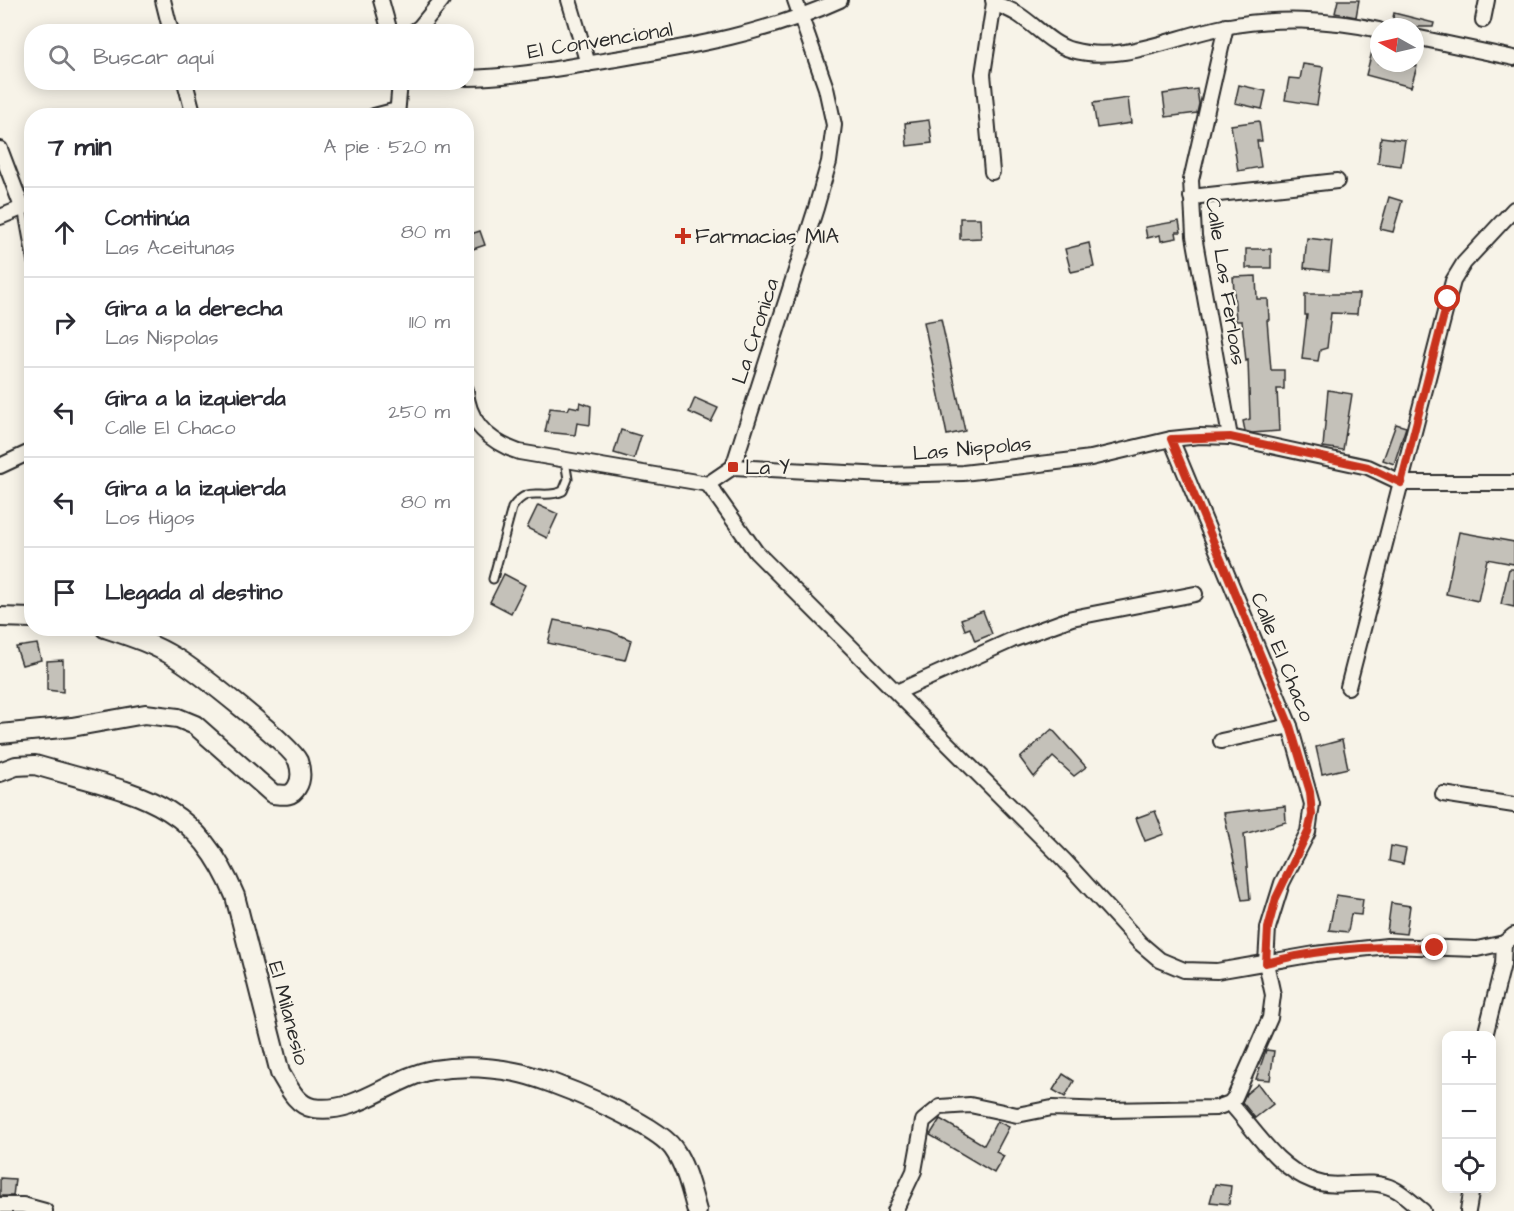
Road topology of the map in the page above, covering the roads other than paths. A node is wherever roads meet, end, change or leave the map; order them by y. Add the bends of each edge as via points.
1 (163, 0) edge
2 (381, 0) edge
3 (442, 0) edge
4 (569, 0) edge
5 (795, 0) edge
6 (840, 0) edge
7 (1487, 0) edge
8 (994, 2) edge
9 (802, 17) junction
10 (1484, 20) dead end
11 (169, 24) edge
12 (388, 24) edge
13 (422, 24) edge
14 (1226, 26) junction
15 (1370, 28) edge
16 (1424, 39) edge
17 (1514, 58) edge
18 (588, 64) junction
19 (474, 77) edge
20 (187, 90) edge
21 (399, 90) edge
22 (192, 108) edge
23 (397, 108) edge
24 (0, 149) edge
25 (992, 172) dead end
26 (1337, 181) dead end
27 (1191, 198) junction
28 (24, 200) edge
29 (24, 207) edge
30 (1514, 209) edge
31 (0, 217) edge
32 (474, 417) edge
33 (1230, 437) junction
34 (1171, 439) junction
35 (24, 455) edge
36 (565, 461) junction
37 (0, 466) edge
38 (733, 466) junction
39 (1401, 483) junction
40 (1514, 483) edge
41 (708, 484) junction
42 (493, 579) dead end
43 (1195, 594) dead end
44 (0, 617) edge
45 (24, 618) edge
46 (130, 636) edge
47 (1348, 687) dead end
48 (897, 692) junction
49 (1290, 726) junction
50 (0, 734) edge
51 (1221, 741) dead end
52 (0, 772) edge
53 (1443, 794) dead end
54 (1514, 805) edge
55 (1509, 939) edge
56 (1266, 963) junction
57 (1486, 1031) edge
58 (1230, 1103) junction
59 (1471, 1193) edge
60 (0, 1205) edge
61 (45, 1211) edge
62 (698, 1211) edge
63 (895, 1211) edge
64 (1423, 1211) edge
65 (1468, 1211) edge

1 - 11 street
2 - 12 street
3 - 13 street
4 - 18 street
5 - 9 street, La Cronica
6 - 9 street, El Convencional
7 - 10 street
8 - 14 street via 1017,13 1056,43 1094,54 1138,49
8 - 25 street via 983,74
9 - 18 street, El Convencional via 764,30
9 - 38 street, La Cronica via 834,125 829,162
14 - 15 street via 1343,22
14 - 27 street, Calle Las Ferloas via 1191,180
16 - 17 street
18 - 19 street, El Convencional
20 - 22 street
21 - 23 street
24 - 28 street
26 - 27 street
27 - 33 street, Calle Las Ferloas via 1194,236
29 - 31 street
30 - 39 street via 1464,263 1453,281
32 - 36 street via 498,445
33 - 34 street, Las Nispolas
33 - 39 street, Las Nispolas via 1368,467
34 - 38 street, Las Nispolas via 1091,458 963,473 885,476
34 - 49 street, Calle El Chaco
35 - 37 street
36 - 41 street
36 - 42 lane via 568,479 563,491 527,494 512,508
38 - 41 street
39 - 40 street, Las Nispolas
39 - 47 street
41 - 48 street via 756,552
43 - 48 street via 1072,618 1012,640
44 - 45 street
46 - 50 street via 176,658 282,742 297,760 302,777 297,790 286,796 273,794 195,725 178,718 145,714
48 - 56 street via 1160,960 1184,970 1217,971
49 - 51 street
49 - 56 street, Calle El Chaco via 1310,792 1312,815 1305,840 1274,905
52 - 62 street, El Milanesio via 35,765 154,801 173,812 209,846 235,897 280,1073 292,1095 311,1108 338,1108 431,1070 515,1072 566,1089 656,1131 672,1147 684,1169
53 - 54 street
55 - 56 street via 1477,949 1377,946
55 - 57 street
56 - 58 street, Calle El Chaco via 1273,995 1270,1018
58 - 63 street via 1199,1110 1052,1108 1017,1115 970,1105 940,1107 923,1121 914,1171
58 - 64 street via 1277,1158 1300,1175 1331,1186 1367,1182 1385,1185
59 - 65 street
60 - 61 street

